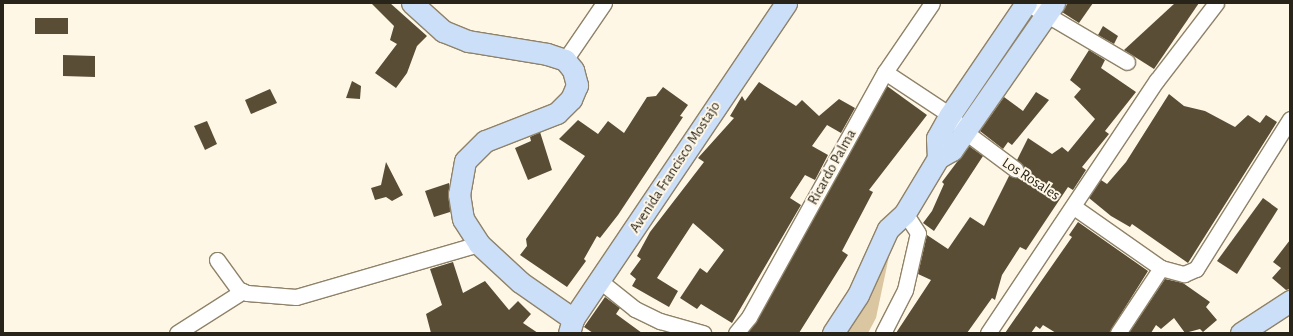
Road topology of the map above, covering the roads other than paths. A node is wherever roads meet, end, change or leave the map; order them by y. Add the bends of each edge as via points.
1 (412, 3) edge
2 (604, 3) edge
3 (786, 3) edge
4 (932, 3) edge
5 (1026, 3) edge
6 (1216, 3) edge
7 (1050, 9) edge
8 (565, 60) junction
9 (1127, 62) dead end
10 (885, 72) junction
11 (950, 115) junction
12 (1290, 120) edge
13 (964, 131) junction
14 (938, 158) junction
15 (1015, 169) road end
16 (1074, 207) junction
17 (905, 213) junction
18 (479, 244) junction
19 (217, 260) dead end
20 (1162, 268) junction
21 (600, 281) junction
22 (243, 291) junction
23 (1290, 301) edge
24 (571, 326) edge
25 (177, 333) edge
26 (703, 333) edge
27 (736, 333) edge
28 (833, 333) edge
29 (883, 333) edge
30 (988, 333) edge
31 (1118, 333) edge
32 (1241, 333) edge

1 - 8 street via 443,31 468,41
2 - 8 street
3 - 21 street, Avenida Francisco Mostajo
4 - 10 street, Ricardo Palma
5 - 7 street
5 - 11 street
6 - 16 street via 1157,80
7 - 9 street
7 - 13 street
8 - 18 street via 577,85 562,109 486,141 465,161 460,200 463,219
10 - 11 street, Los Rosales
10 - 27 street, Ricardo Palma via 749,317
11 - 13 street, Los Rosales
11 - 14 street via 937,138
12 - 20 street, Los Rosales via 1196,269 1184,274
13 - 14 street via 952,150
13 - 15 street, Los Rosales
14 - 17 street
16 - 20 street, Los Rosales
16 - 30 street
17 - 28 street via 888,229 858,295
17 - 29 street via 918,233 905,290
18 - 22 street via 296,297
18 - 24 street
19 - 22 street
20 - 31 street
21 - 24 street, Avenida Francisco Mostajo
21 - 26 street via 635,309 660,321
22 - 25 street
23 - 32 street

